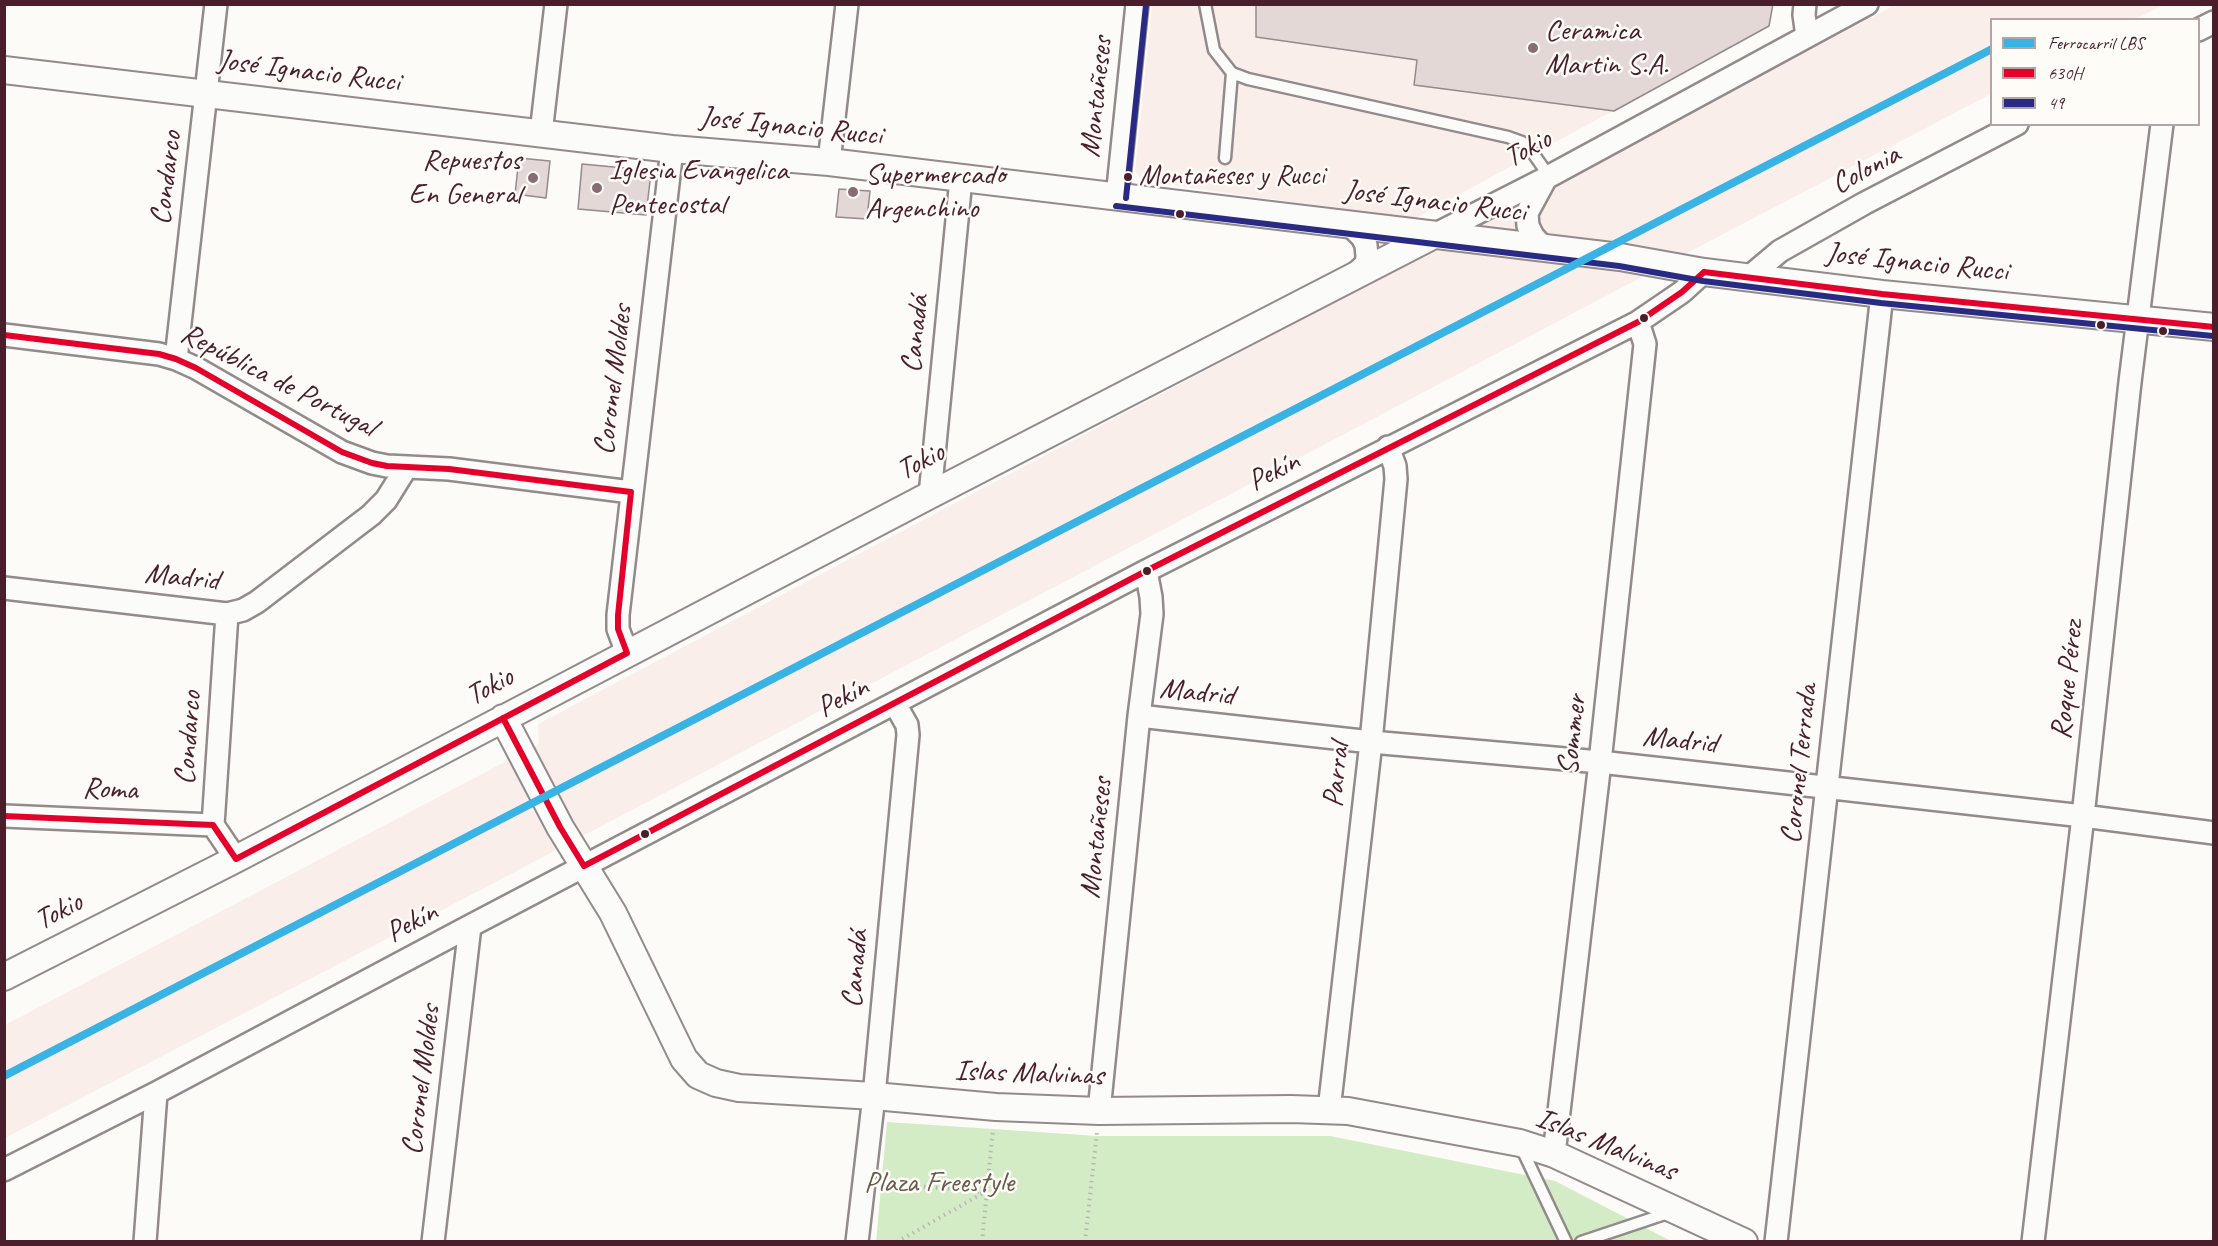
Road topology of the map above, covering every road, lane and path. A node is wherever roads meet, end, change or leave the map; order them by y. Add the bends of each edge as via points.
1 (216, 4) edge
2 (556, 4) edge
3 (847, 4) edge
4 (1137, 4) edge
5 (1205, 4) edge
6 (1805, 4) edge
7 (1866, 4) edge
8 (2214, 22) edge
9 (2200, 29) edge
10 (1807, 36) junction
11 (4, 70) edge
12 (1232, 73) junction
13 (207, 93) junction
14 (2013, 126) edge
15 (2162, 126) edge
16 (541, 133) junction
17 (672, 149) junction
18 (1225, 158) dead end
19 (829, 162) junction
20 (1547, 177) junction
21 (961, 179) junction
22 (1117, 197) junction
23 (1350, 225) junction
24 (1434, 235) junction
25 (1545, 249) junction
26 (1704, 272) junction
27 (1749, 278) junction
28 (1350, 279) junction
29 (1882, 294) junction
30 (2137, 318) junction
31 (1638, 322) junction
32 (2214, 327) edge
33 (4, 335) edge
34 (176, 359) junction
35 (1388, 447) junction
36 (406, 468) junction
37 (631, 492) junction
38 (930, 495) junction
39 (1146, 571) junction
40 (4, 588) edge
41 (227, 614) junction
42 (627, 653) junction
43 (895, 704) junction
44 (1139, 716) junction
45 (503, 718) junction
46 (1371, 742) junction
47 (1600, 762) junction
48 (1827, 787) junction
49 (4, 816) edge
50 (2084, 816) junction
51 (213, 825) junction
52 (2214, 833) edge
53 (237, 859) junction
54 (584, 866) junction
55 (470, 926) junction
56 (4, 977) edge
57 (156, 1093) junction
58 (874, 1096) junction
59 (996, 1107) junction
60 (1329, 1110) junction
61 (1099, 1111) junction
62 (1520, 1143) junction
63 (1554, 1154) junction
64 (4, 1170) edge
65 (864, 1181) junction
66 (986, 1192) junction
67 (1677, 1210) junction
68 (145, 1242) edge
69 (433, 1242) edge
70 (857, 1242) edge
71 (897, 1242) edge
72 (982, 1242) edge
73 (1085, 1242) edge
74 (1566, 1242) edge
75 (1581, 1242) edge
76 (1744, 1242) edge
77 (1776, 1242) edge
78 (2033, 1242) edge

1 - 13 street, Condarco
2 - 16 street
3 - 19 street
4 - 22 street, Montañeses
5 - 12 lane via 1214,50
6 - 10 street
7 - 10 street, Tokio
8 - 9 street
10 - 20 street, Tokio
11 - 13 street, José Ignacio Rucci
12 - 18 lane
12 - 20 lane via 1508,137 1530,149
13 - 16 street, José Ignacio Rucci
13 - 34 street, Condarco
14 - 27 street, Colonia via 1780,251
15 - 30 street, Roque Pérez
16 - 17 street, José Ignacio Rucci
17 - 19 street, José Ignacio Rucci
17 - 37 street, Coronel Moldes
19 - 21 street, José Ignacio Rucci
20 - 24 street, Tokio
20 - 25 street via 1527,213 1533,237
21 - 22 street, José Ignacio Rucci
21 - 38 street, Canadá
22 - 23 street, José Ignacio Rucci
23 - 24 street, José Ignacio Rucci
23 - 28 street via 1362,237 1367,256 1366,264
24 - 25 street, José Ignacio Rucci
24 - 28 street, Tokio
25 - 26 street, José Ignacio Rucci
26 - 27 street, José Ignacio Rucci
26 - 31 street, Pekín
27 - 29 street, José Ignacio Rucci
28 - 38 street, Tokio
29 - 30 street, José Ignacio Rucci
29 - 48 street, Coronel Terrada
30 - 32 street, José Ignacio Rucci
30 - 50 street, Roque Pérez
31 - 35 street, Pekín
31 - 47 street, Sommer via 1645,344
33 - 34 street, República de Portugal
34 - 36 street, República de Portugal via 342,452 372,463
35 - 39 street, Pekín
35 - 46 street, Parral via 1395,479
36 - 37 street, República de Portugal via 449,469
36 - 41 street, Madrid via 386,500 371,515 257,602
37 - 42 street, Coronel Moldes via 618,615 618,629
38 - 42 street, Tokio
39 - 43 street, Pekín
39 - 44 street, Montañeses via 1152,614
40 - 41 street, Madrid
41 - 51 street, Condarco
42 - 45 street, Tokio
43 - 54 street, Pekín
43 - 58 street, Canadá via 908,735
44 - 46 street, Madrid
44 - 61 street, Montañeses
45 - 53 street, Tokio
45 - 54 street, Islas Malvinas
46 - 47 street, Madrid
46 - 60 street, Parral
47 - 48 street, Madrid
47 - 63 street, Sommer
48 - 50 street, Madrid
48 - 77 street, Coronel Terrada
49 - 51 street, Roma
50 - 52 street, Madrid
50 - 78 street, Roque Pérez
51 - 53 street, Condarco
53 - 56 street, Tokio
54 - 55 street, Pekín
54 - 58 street, Islas Malvinas via 613,913 684,1059 698,1075 739,1088
55 - 57 street, Pekín
55 - 69 street, Coronel Moldes
57 - 64 street, Pekín
57 - 68 street
58 - 59 street, Islas Malvinas
58 - 65 street, Canadá
59 - 61 street, Islas Malvinas
59 - 66 path
60 - 61 street, Islas Malvinas
60 - 62 street, Islas Malvinas
61 - 73 path
62 - 63 street, Islas Malvinas
62 - 74 lane
63 - 67 street, Islas Malvinas
65 - 66 path
65 - 70 street, Canadá
66 - 71 path
66 - 72 path
67 - 75 lane
67 - 76 street, Islas Malvinas

